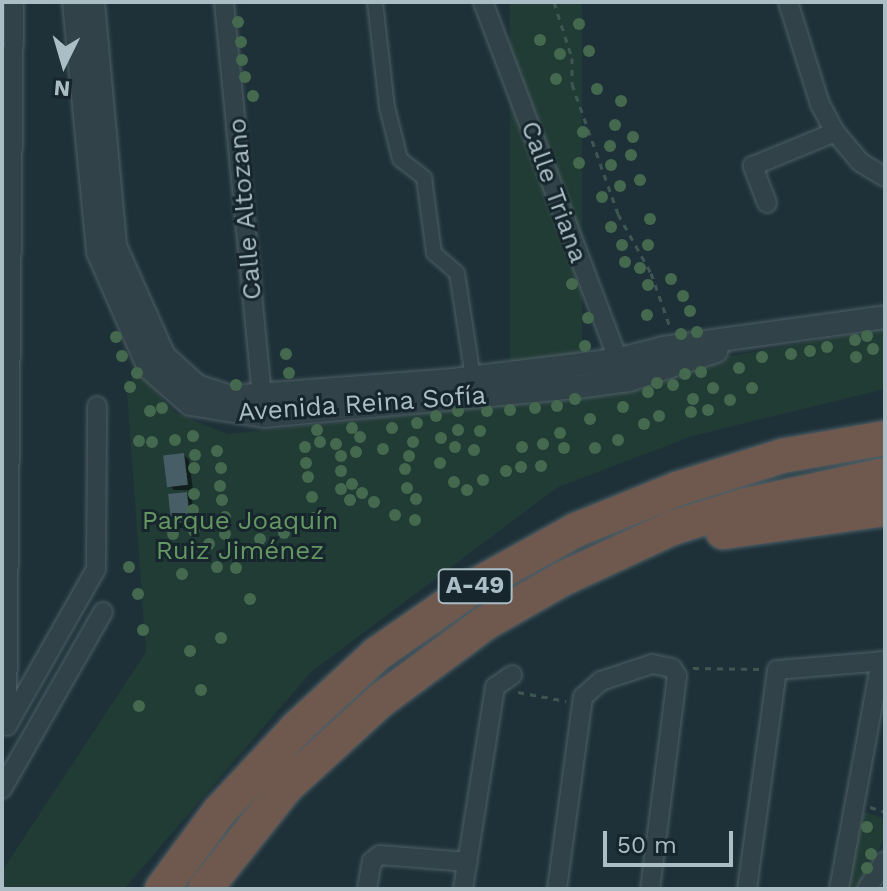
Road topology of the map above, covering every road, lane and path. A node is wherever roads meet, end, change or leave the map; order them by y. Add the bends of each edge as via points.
1 (14, 2) edge
2 (74, 2) edge
3 (93, 2) edge
4 (224, 2) edge
5 (375, 2) edge
6 (483, 2) edge
7 (554, 2) edge
8 (788, 2) edge
9 (835, 132) junction
10 (885, 177) edge
11 (767, 203) dead end
12 (885, 317) edge
13 (768, 334) junction
14 (676, 346) junction
15 (617, 360) junction
16 (473, 377) junction
17 (629, 380) junction
18 (263, 405) junction
19 (97, 406) dead end
20 (885, 438) edge
21 (885, 475) edge
22 (885, 509) edge
23 (635, 544) junction
24 (103, 612) dead end
25 (883, 661) edge
26 (685, 670) junction
27 (773, 670) junction
28 (513, 683) joint
29 (573, 702) junction
30 (4, 731) edge
31 (2, 789) edge
32 (879, 810) dead end
33 (885, 812) edge
34 (885, 852) edge
35 (468, 862) junction
36 (884, 864) edge
37 (162, 889) edge
38 (205, 889) edge
39 (367, 889) edge
40 (463, 889) edge
41 (557, 889) edge
42 (650, 889) edge
43 (747, 889) edge
44 (839, 889) edge
45 (867, 889) edge

1 - 30 street
2 - 18 street, Avenida Reina Sofía via 98,252 120,307 149,368 190,404
3 - 18 street, Avenida Reina Sofía via 115,246 164,356 197,386
4 - 18 street, Calle Altozano
5 - 16 street via 400,159 424,178 434,253 457,273
6 - 15 street, Calle Triana
7 - 14 path via 572,58 572,84 618,214 651,273
8 - 9 street via 820,104
9 - 10 street via 860,162
9 - 11 street via 753,166
12 - 13 street, Avenida Reina Sofía
13 - 14 street, Avenida Reina Sofía
13 - 17 street, Avenida Reina Sofía
14 - 15 street, Avenida Reina Sofía
15 - 16 street, Avenida Reina Sofía
15 - 17 street, Calle Triana
16 - 18 street, Avenida Reina Sofía
17 - 18 street, Avenida Reina Sofía
19 - 30 street via 96,569
20 - 37 highway, A-49 via 782,456 677,489 576,530 475,586 377,654 296,729 219,812
21 - 23 highway, A-49 via 746,505
22 - 23 highway
23 - 38 highway, A-49 via 485,623 381,700 287,786
24 - 31 street
25 - 27 street
25 - 44 street
26 - 27 path
26 - 29 street via 644,665 594,684
26 - 42 street
27 - 43 street
28 - 29 path
28 - 35 street via 495,687
29 - 41 street
32 - 33 path
34 - 36 street
35 - 39 street via 380,855 372,861
35 - 40 street
36 - 45 street

